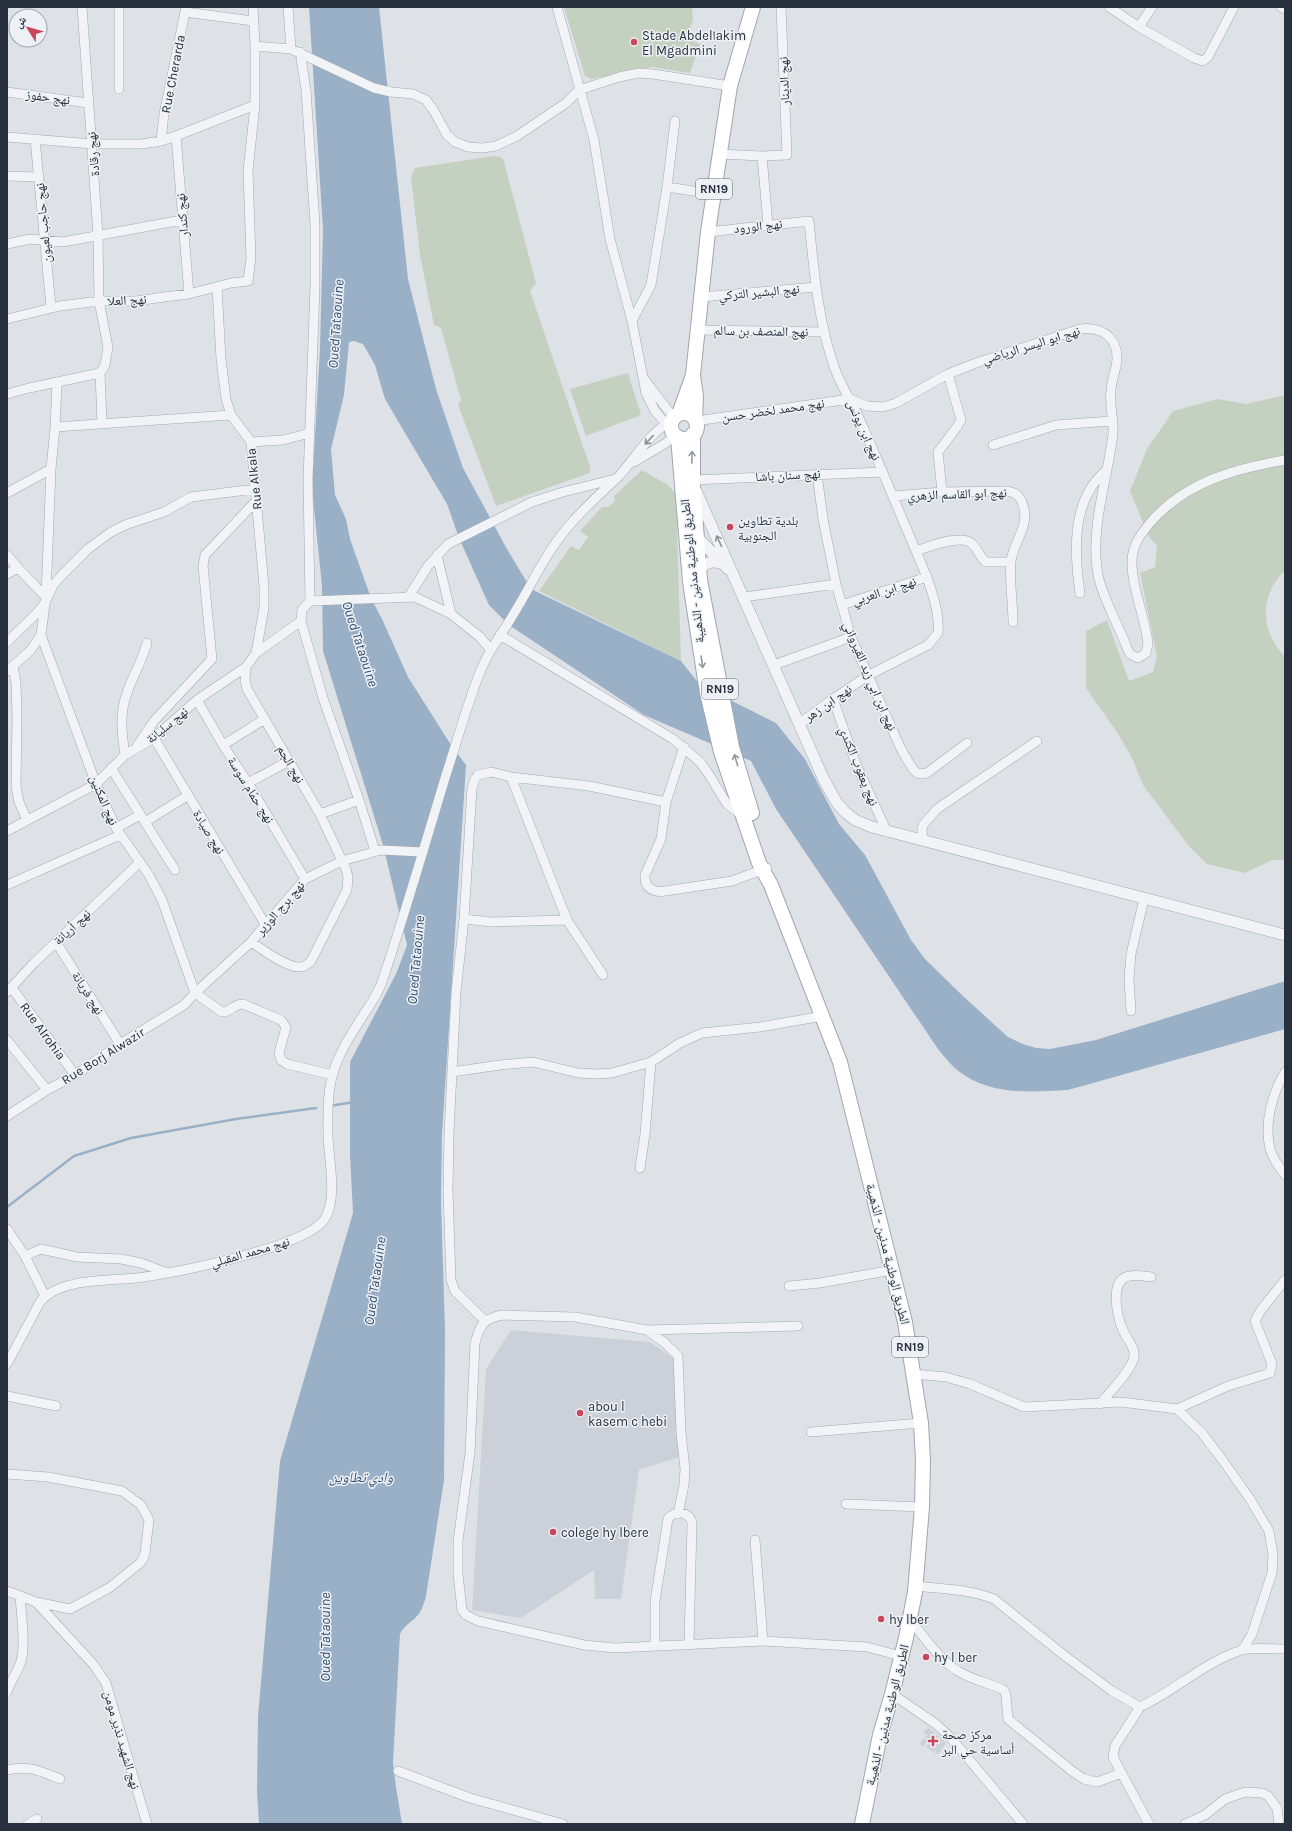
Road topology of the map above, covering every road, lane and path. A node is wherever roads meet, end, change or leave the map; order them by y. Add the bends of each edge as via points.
1 (82, 7) edge
2 (119, 7) edge
3 (253, 7) edge
4 (288, 7) edge
5 (557, 7) edge
6 (781, 7) edge
7 (1109, 7) edge
8 (1152, 7) edge
9 (1234, 7) edge
10 (1281, 7) edge
11 (754, 9) edge
12 (1285, 9) edge
13 (185, 10) edge
14 (254, 21) junction
15 (1139, 27) junction
16 (255, 46) junction
17 (291, 49) junction
18 (300, 52) junction
19 (730, 86) junction
20 (119, 89) dead end
21 (579, 90) junction
22 (7, 92) edge
23 (88, 103) junction
24 (255, 105) junction
25 (675, 121) dead end
26 (176, 136) junction
27 (7, 137) edge
28 (35, 139) junction
29 (161, 141) junction
30 (92, 144) junction
31 (719, 154) junction
32 (762, 156) junction
33 (7, 176) edge
34 (39, 177) junction
35 (667, 187) junction
36 (713, 194) junction
37 (182, 220) junction
38 (809, 221) joint
39 (768, 225) junction
40 (708, 232) junction
41 (98, 235) junction
42 (45, 240) junction
43 (7, 244) edge
44 (217, 287) junction
45 (816, 287) junction
46 (189, 294) junction
47 (701, 297) junction
48 (98, 301) junction
49 (51, 307) junction
50 (7, 319) edge
51 (632, 321) junction
52 (697, 330) junction
53 (824, 332) junction
54 (100, 373) junction
55 (948, 374) junction
56 (693, 375) junction
57 (57, 383) junction
58 (7, 394) edge
59 (850, 399) junction
60 (231, 415) junction
61 (1112, 421) junction
62 (102, 423) junction
63 (673, 425) junction
64 (695, 425) junction
65 (55, 427) junction
66 (310, 433) junction
67 (251, 442) junction
68 (993, 445) dead end
69 (1285, 460) edge
70 (631, 463) junction
71 (51, 469) junction
72 (1107, 470) junction
73 (883, 472) junction
74 (817, 474) junction
75 (615, 479) junction
76 (693, 483) junction
77 (254, 489) junction
78 (7, 492) edge
79 (942, 492) junction
80 (893, 496) junction
81 (257, 500) junction
82 (692, 537) junction
83 (916, 551) junction
84 (7, 555) edge
85 (437, 555) junction
86 (1011, 562) junction
87 (723, 564) junction
88 (18, 568) junction
89 (7, 574) edge
90 (696, 577) junction
91 (735, 577) junction
92 (927, 577) junction
93 (836, 584) junction
94 (1080, 593) dead end
95 (409, 596) junction
96 (46, 597) junction
97 (744, 598) junction
98 (312, 601) junction
99 (842, 605) junction
100 (451, 614) junction
101 (302, 621) junction
102 (1014, 622) dead end
103 (938, 633) joint
104 (41, 635) junction
105 (500, 635) junction
106 (852, 637) junction
107 (7, 642) edge
108 (146, 643) dead end
109 (490, 650) junction
110 (256, 653) junction
111 (774, 665) junction
112 (246, 667) junction
113 (10, 669) edge
114 (869, 675) junction
115 (833, 699) junction
116 (197, 700) junction
117 (265, 719) junction
118 (799, 724) junction
119 (154, 738) junction
120 (1037, 741) dead end
121 (967, 743) dead end
122 (223, 745) junction
123 (137, 747) junction
124 (684, 747) junction
125 (125, 755) junction
126 (289, 760) junction
127 (111, 768) junction
128 (511, 777) junction
129 (248, 783) junction
130 (96, 784) junction
131 (187, 796) junction
132 (741, 798) junction
133 (359, 800) junction
134 (666, 802) junction
135 (320, 814) junction
136 (743, 816) junction
137 (142, 818) junction
138 (27, 820) junction
139 (7, 831) edge
140 (118, 832) junction
141 (888, 832) junction
142 (923, 842) junction
143 (378, 851) junction
144 (423, 852) junction
145 (342, 861) junction
146 (139, 863) junction
147 (766, 869) junction
148 (175, 870) dead end
149 (305, 879) junction
150 (7, 885) edge
151 (1144, 899) junction
152 (464, 919) junction
153 (567, 920) junction
154 (265, 924) junction
155 (1285, 935) edge
156 (56, 942) junction
157 (251, 942) junction
158 (603, 975) dead end
159 (9, 990) edge
160 (195, 993) junction
161 (1131, 1011) dead end
162 (823, 1016) junction
163 (7, 1040) edge
164 (120, 1044) junction
165 (651, 1062) junction
166 (452, 1072) junction
167 (1285, 1072) edge
168 (75, 1075) junction
169 (333, 1075) junction
170 (47, 1090) junction
171 (7, 1116) edge
172 (640, 1168) dead end
173 (1285, 1176) edge
174 (7, 1230) edge
175 (25, 1256) junction
176 (892, 1270) junction
177 (169, 1274) junction
178 (1151, 1277) dead end
179 (1285, 1280) edge
180 (789, 1286) dead end
181 (45, 1296) junction
182 (485, 1321) junction
183 (798, 1326) dead end
184 (647, 1330) junction
185 (7, 1364) edge
186 (914, 1374) junction
187 (7, 1396) edge
188 (1100, 1404) junction
189 (56, 1406) dead end
190 (1177, 1409) junction
191 (921, 1423) junction
192 (811, 1432) dead end
193 (7, 1474) edge
194 (846, 1504) dead end
195 (922, 1507) junction
196 (678, 1514) junction
197 (755, 1540) dead end
198 (915, 1586) junction
199 (7, 1591) edge
200 (20, 1596) junction
201 (36, 1602) junction
202 (910, 1620) junction
203 (763, 1641) junction
204 (689, 1644) junction
205 (655, 1645) junction
206 (1243, 1649) junction
207 (1285, 1649) edge
208 (901, 1656) junction
209 (7, 1692) edge
210 (892, 1694) junction
211 (1140, 1707) junction
212 (7, 1770) edge
213 (398, 1771) dead end
214 (1122, 1773) junction
215 (60, 1779) dead end
216 (37, 1819) dead end
217 (28, 1824) edge
218 (147, 1824) edge
219 (564, 1824) edge
220 (862, 1824) edge
221 (1023, 1824) edge
222 (1149, 1824) edge
223 (1185, 1824) edge
224 (1279, 1824) edge

1 - 23 street, نهج رقادة
2 - 20 street
3 - 14 street
4 - 17 street
5 - 21 street
6 - 32 street, نهج الدينار via 787,155
7 - 15 street
8 - 15 street
9 - 15 street via 1208,57 1203,61
10 - 12 street
11 - 19 main road, الطريق الوطنية مدنين - الذهيبة / RN19
13 - 14 street
13 - 29 street, Rue Cherarda
14 - 16 street
16 - 17 street
16 - 24 street
17 - 18 street
18 - 21 street via 374,88 413,94 426,100 447,135 468,147 496,146 517,136 566,103
18 - 66 street via 306,90 315,225
19 - 21 street via 639,74
19 - 31 main road, الطريق الوطنية مدنين - الذهيبة / RN19
21 - 51 street via 594,140 610,239
22 - 23 street, نهج حفوز
23 - 30 street, نهج رقادة
24 - 26 street
24 - 44 street, نهج العلا via 248,171 251,258 248,281
25 - 35 street
26 - 29 street
26 - 37 street, نهج كندار
27 - 28 street
28 - 30 street
28 - 34 street, نهج حاجب لعيون
29 - 30 street via 142,144
30 - 41 street, نهج رقادة
31 - 32 street
31 - 36 main road, الطريق الوطنية مدنين - الذهيبة / RN19
32 - 39 street
33 - 34 street
34 - 42 street, نهج حاجب لعيون
35 - 36 street
35 - 51 street via 651,286
36 - 40 main road, الطريق الوطنية مدنين - الذهيبة / RN19
37 - 41 street
37 - 46 street, نهج كندار
38 - 39 street, نهج الورود
38 - 45 street, نهج ابن يونس
39 - 40 street, نهج الورود
40 - 47 main road, الطريق الوطنية مدنين - الذهيبة / RN19
41 - 42 street via 63,242
41 - 48 street, نهج رقادة
42 - 43 street via 30,239
42 - 49 street, نهج حاجب لعيون
44 - 46 street, نهج العلا
44 - 60 street, Rue Alkala via 221,359
45 - 47 street, نهج البشير التركي
45 - 53 street, نهج ابن يونس
46 - 48 street, نهج العلا via 136,301
47 - 52 main road, الطريق الوطنية مدنين - الذهيبة / RN19
48 - 49 street, نهج العلا
48 - 54 street, نهج رقادة via 108,347 105,365
49 - 50 street, نهج العلا
51 - 63 street via 644,378
52 - 53 street, نهج المنصف بن سالم
52 - 56 main road, الطريق الوطنية مدنين - الذهيبة / RN19
53 - 59 street, نهج ابن يونس via 836,371
54 - 57 street
54 - 62 street
55 - 59 street, نهج ابو اليسر الرياضي via 907,398 883,407 867,406
55 - 61 street, نهج ابو اليسر الرياضي via 1080,329 1101,331 1111,338 1116,350 1117,363 1110,398
55 - 79 street via 961,420 938,452
56 - 63 main road, الطريق الوطنية مدنين - الذهيبة / RN19
56 - 64 main road, الطريق الوطنية مدنين - الذهيبة / RN19 via 696,397
57 - 58 street
57 - 65 street, نهج المكنين
59 - 64 street, نهج محمد لخضر حسن
59 - 73 street, نهج ابن يونس
60 - 62 street
60 - 67 street, Rue Alkala
61 - 68 street via 1056,425
61 - 72 street, نهج ابو اليسر الرياضي via 1113,431
62 - 65 street
63 - 64 main road via 686,413
63 - 64 main road via 684,439
63 -> 70 street via 649,440
63 - 70 street via 666,443
63 - 82 main road, الطريق الوطنية مدنين - الذهيبة / RN19
76 -> 64 main road, الطريق الوطنية مدنين - الذهيبة / RN19
65 - 71 street, نهج المكنين
66 - 67 street via 283,440
66 - 98 street via 308,544
67 - 77 street, Rue Alkala
69 - 72 street, نهج ابو اليسر الرياضي via 1233,472 1188,490 1172,501 1141,534 1134,547 1132,561 1148,643 1146,653 1138,658 1130,654 1099,581 1098,519
70 - 75 street, نهج محمد المقبلي
71 - 78 street
71 - 96 street, نهج المكنين
72 - 94 street via 1098,478 1088,495 1078,520 1077,565
73 - 74 street, نهج سنان باشا
73 - 80 street, نهج ابن يونس
74 - 76 street, نهج سنان باشا
74 - 93 street, نهج ابن ابي زيد القيرواني
75 - 85 street via 532,502 448,544
75 - 105 street, نهج محمد المقبلي via 567,528
76 - 82 main road, الطريق الوطنية مدنين - الذهيبة / RN19
91 -> 76 street
77 - 81 street, Rue Alkala
77 - 96 street via 191,497 164,512 111,532 88,549 54,584
79 - 80 street, نهج ابو القاسم الزهري
79 - 86 street, نهج ابو القاسم الزهري via 1006,491 1019,496 1026,515
80 - 83 street, نهج ابن يونس
81 - 110 street, Rue Alkala via 264,608
81 - 123 street via 205,555 203,566 212,659 154,721
82 - 87 street
82 - 90 main road, الطريق الوطنية مدنين - الذهيبة / RN19
83 - 86 street via 951,541 965,541 973,544 986,562
83 - 92 street, نهج ابن يونس
84 - 88 street
85 - 95 street
85 - 100 street
86 - 102 street
87 - 90 street via 714,561 704,565
87 - 91 street
88 - 89 street
88 - 96 street
90 - 132 main road, الطريق الوطنية مدنين - الذهيبة / RN19 via 707,693 721,752
91 - 97 street
92 - 99 street, نهج ابن العربي
92 - 103 street, نهج ابن يونس
93 - 97 street
93 - 99 street, نهج ابن ابي زيد القيرواني
95 - 98 street
95 - 100 street via 422,599
96 - 104 street, نهج المكنين
96 - 107 street via 37,613
97 - 111 street
98 - 101 street via 302,610
99 - 106 street, نهج ابن ابي زيد القيرواني
100 - 109 street via 480,637
101 - 110 street, نهج سليانة
101 - 133 street via 323,698
103 - 114 street, نهج ابن زهر via 928,645
104 - 113 street
104 - 130 street, نهج المكنين
105 - 109 street, نهج محمد المقبلي
105 - 124 street
106 - 111 street
106 - 114 street, نهج ابن ابي زيد القيرواني
108 - 125 street via 126,695 121,728
109 - 144 street, نهج محمد المقبلي via 456,744
110 - 112 street, نهج سليانة
111 - 118 street
112 - 116 street, نهج سليانة
112 - 117 street, نهج الجم via 245,680 248,689
113 - 138 street via 16,683 16,786 19,802
114 - 115 street, نهج ابن زهر
114 - 121 street, نهج ابن ابي زيد القيرواني via 901,749 917,773 927,773
115 - 118 street, نهج ابن زهر
115 - 141 street, نهج يعقوب الكندي via 856,764
116 - 119 street, نهج سليانة
116 - 122 street, نهج حمّام سوسة
117 - 122 street
117 - 126 street, نهج الجم
118 - 141 street via 837,803 856,820
119 - 123 street, نهج سليانة
119 - 131 street, نهج صيادة
120 - 142 street via 937,809 923,825
122 - 129 street, نهج حمّام سوسة
123 - 125 street, نهج سليانة
124 - 134 street
124 - 136 street via 708,773 727,804
125 - 127 street, نهج سليانة
126 - 129 street
126 - 135 street, نهج الجم
127 - 130 street, نهج سليانة
127 - 137 street
128 - 134 street via 589,786
128 - 152 street via 490,772 478,775 472,788
128 - 153 street
129 - 149 street, نهج حمّام سوسة
130 - 138 street, نهج سليانة
130 - 140 street, نهج المكنين
131 - 137 street
131 - 154 street, نهج صيادة
132 - 136 main road, الطريق الوطنية مدنين - الذهيبة / RN19
132 - 147 main road, الطريق الوطنية مدنين - الذهيبة / RN19
133 - 135 street
133 - 143 street
134 - 147 street via 661,839 645,875 645,881 652,890 659,892 732,881
135 - 145 street, نهج الجم
136 - 147 main road, الطريق الوطنية مدنين - الذهيبة / RN19
137 - 140 street
137 - 148 street
138 - 139 street, نهج سليانة
140 - 146 street, نهج المكنين
140 - 150 street
141 - 142 street
142 - 151 street
143 - 144 street, نهج برج الوزير
143 - 145 street, نهج برج الوزير
144 - 169 street, نهج محمد المقبلي via 381,986 337,1059
145 - 149 street, نهج برج الوزير
145 - 157 street, نهج الجم via 348,877 347,890 311,961 300,968 273,957
146 - 156 street, نهج أريانة
146 - 160 street, نهج المكنين via 149,875 162,900
147 - 162 main road, الطريق الوطنية مدنين - الذهيبة / RN19
149 - 154 street, نهج برج الوزير
151 - 155 street via 1207,913
151 - 161 street via 1131,954
152 - 153 street via 491,922
152 - 166 street via 456,992
153 - 158 street
154 - 157 street, نهج برج الوزير
156 - 159 street, نهج أريانة
156 - 164 street, نهج فريانة
157 - 160 street, نهج برج الوزير
159 - 168 street, Rue Alrohia
160 - 164 street, Rue Borj Alwazir via 179,1009
160 - 169 street via 222,1012 236,1004 243,1004 281,1020 286,1027 279,1052 281,1060 287,1064
162 - 165 street via 760,1027 702,1033 680,1043
162 - 176 main road, الطريق الوطنية مدنين - الذهيبة / RN19 via 840,1062
163 - 170 street
164 - 168 street, Rue Borj Alwazir
165 - 166 street via 597,1074 533,1062
165 - 172 street
166 - 182 street via 448,1190 451,1280 455,1291
167 - 173 street via 1276,1087 1268,1129 1272,1154
168 - 170 street, Rue Borj Alwazir
169 - 177 street, نهج محمد المقبلي via 328,1108 332,1194 325,1219 315,1229 289,1242
170 - 171 street, Rue Borj Alwazir
174 - 175 street
175 - 177 street via 41,1249 77,1257 121,1259 141,1263
175 - 181 street
176 - 180 street
176 - 186 main road, الطريق الوطنية مدنين - الذهيبة / RN19 via 908,1334
177 - 181 street, نهج محمد المقبلي via 74,1284
178 - 188 street via 1128,1276 1121,1279 1118,1284 1117,1304 1122,1329 1134,1352 1134,1358
179 - 190 street via 1255,1321 1272,1364 1270,1373 1228,1386
181 - 185 street
182 - 184 street via 502,1315 575,1317
182 - 205 street via 478,1329 475,1343 470,1453 458,1541 462,1610 478,1621 584,1645 616,1648
183 - 184 street
184 - 196 street via 666,1343 678,1356 685,1469
186 - 188 street via 946,1377 970,1384 1024,1407
186 - 191 main road, الطريق الوطنية مدنين - الذهيبة / RN19
187 - 189 street
188 - 190 street via 1121,1402
190 - 206 street via 1202,1433 1224,1462 1269,1531 1273,1555 1272,1573 1252,1634
191 - 192 street
191 - 195 main road, الطريق الوطنية مدنين - الذهيبة / RN19
193 - 201 street via 48,1477 122,1491 141,1505 149,1520 143,1559 109,1588 70,1609
194 - 195 street
195 - 198 main road, الطريق الوطنية مدنين - الذهيبة / RN19
196 - 204 street via 687,1514 691,1517 692,1523
196 - 205 street via 668,1519 654,1614
197 - 203 street
198 - 202 main road, الطريق الوطنية مدنين - الذهيبة / RN19
198 - 211 street via 956,1590 983,1595 994,1600 1112,1691
199 - 200 street, نهج الشهيد نذير مومن
200 - 201 street, نهج الشهيد نذير مومن
200 - 209 street via 21,1661
201 - 218 street, نهج الشهيد نذير مومن via 106,1683
202 - 208 main road, الطريق الوطنية مدنين - الذهيبة / RN19
202 - 214 street via 957,1671 1004,1690 1007,1716 1011,1722 1072,1771 1084,1779 1097,1782
203 - 204 street
203 - 208 street via 867,1647
204 - 205 street
206 - 207 street
206 - 211 street via 1208,1666 1157,1700
208 - 210 main road, الطريق الوطنية مدنين - الذهيبة / RN19
210 - 220 main road, الطريق الوطنية مدنين - الذهيبة / RN19 via 880,1735
210 - 221 street via 936,1724 951,1738
211 - 214 street via 1113,1751 1113,1757
212 - 215 street via 31,1768
213 - 219 street via 470,1798
214 - 222 street
216 - 217 street
223 - 224 street via 1205,1815 1225,1799 1245,1792 1268,1796 1277,1808

